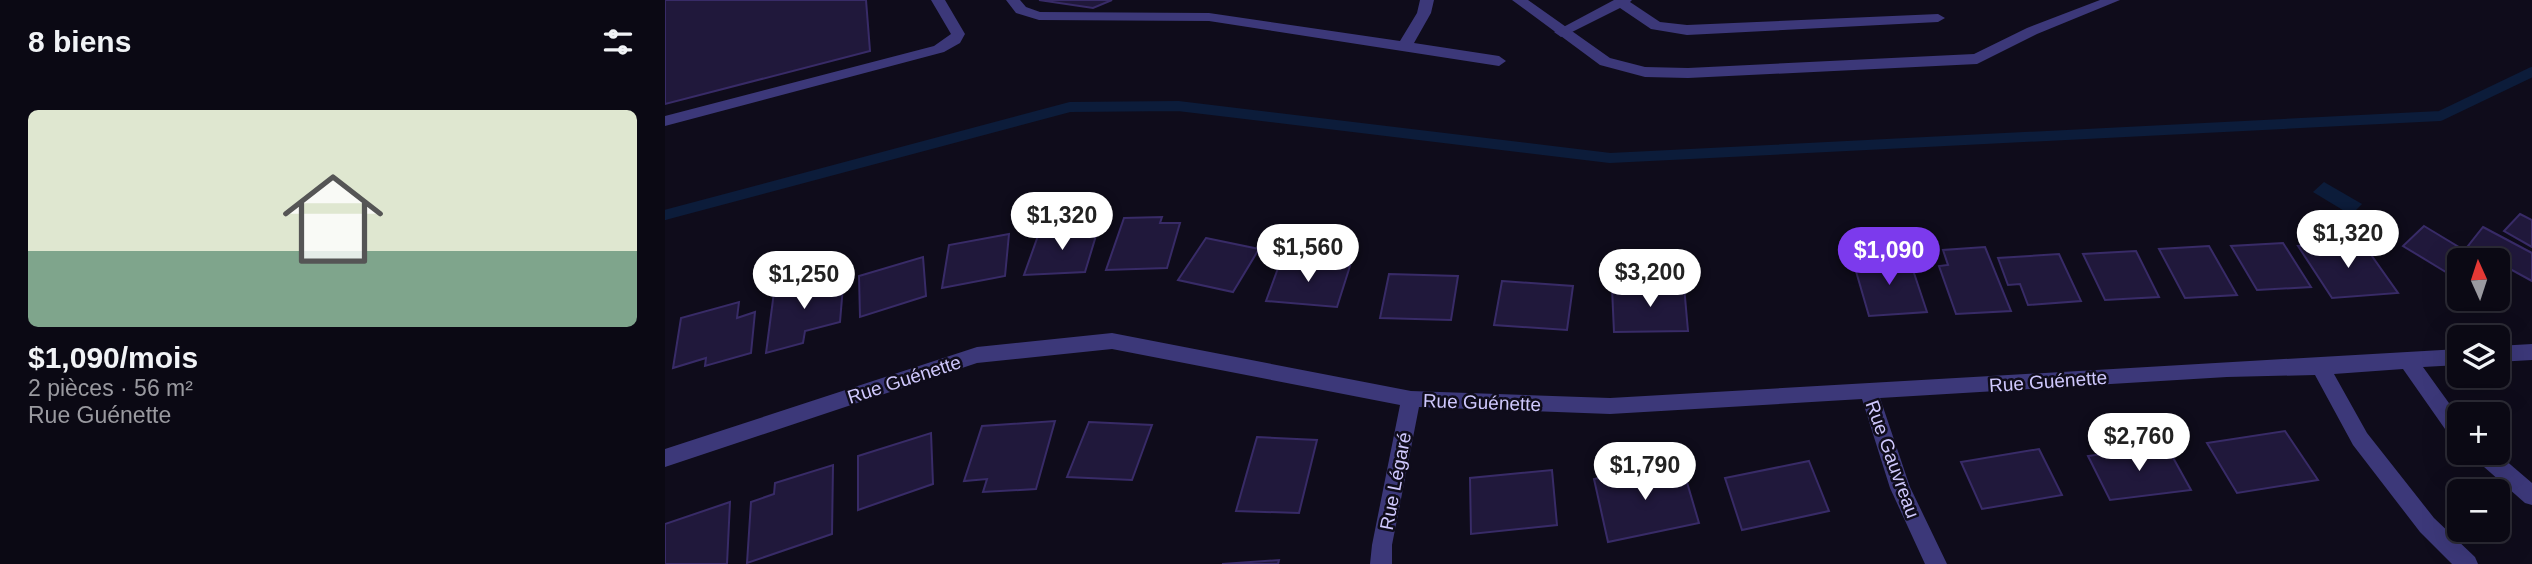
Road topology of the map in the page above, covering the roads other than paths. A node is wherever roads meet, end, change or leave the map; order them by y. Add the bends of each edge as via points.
1 (938, 0) edge
2 (1013, 0) edge
3 (1427, 0) edge
4 (1519, 0) edge
5 (2113, 0) edge
6 (1623, 1) edge
7 (1938, 18) dead end
8 (1561, 32) junction
9 (1405, 46) junction
10 (1499, 61) dead end
11 (665, 121) edge
12 (2532, 352) edge
13 (2510, 354) edge
14 (2447, 358) edge
15 (2407, 360) junction
16 (2320, 368) junction
17 (1868, 392) junction
18 (1412, 399) junction
19 (2447, 416) edge
20 (665, 458) edge
21 (2496, 465) edge
22 (2532, 496) edge
23 (1381, 564) edge
24 (1936, 564) edge
25 (2467, 564) edge

1 - 11 street via 957,29 950,44
2 - 9 street via 1021,10 1039,16 1209,17
3 - 9 street
4 - 8 street
5 - 8 street via 2032,31 1977,59 1946,63 1645,72 1605,62
6 - 7 street via 1656,26 1687,30
6 - 8 street
9 - 10 street
12 - 13 street
14 - 15 street, Rue Guénette
15 - 16 street, Rue Guénette
15 - 19 street
16 - 17 street, Rue Guénette via 2227,369
16 - 25 street via 2361,439 2427,525
17 - 18 street, Rue Guénette via 1610,407
17 - 24 street, Rue Gauvreau via 1900,488
18 - 20 street, Rue Guénette via 1112,341 977,355
18 - 23 street, Rue Légaré
21 - 22 street

